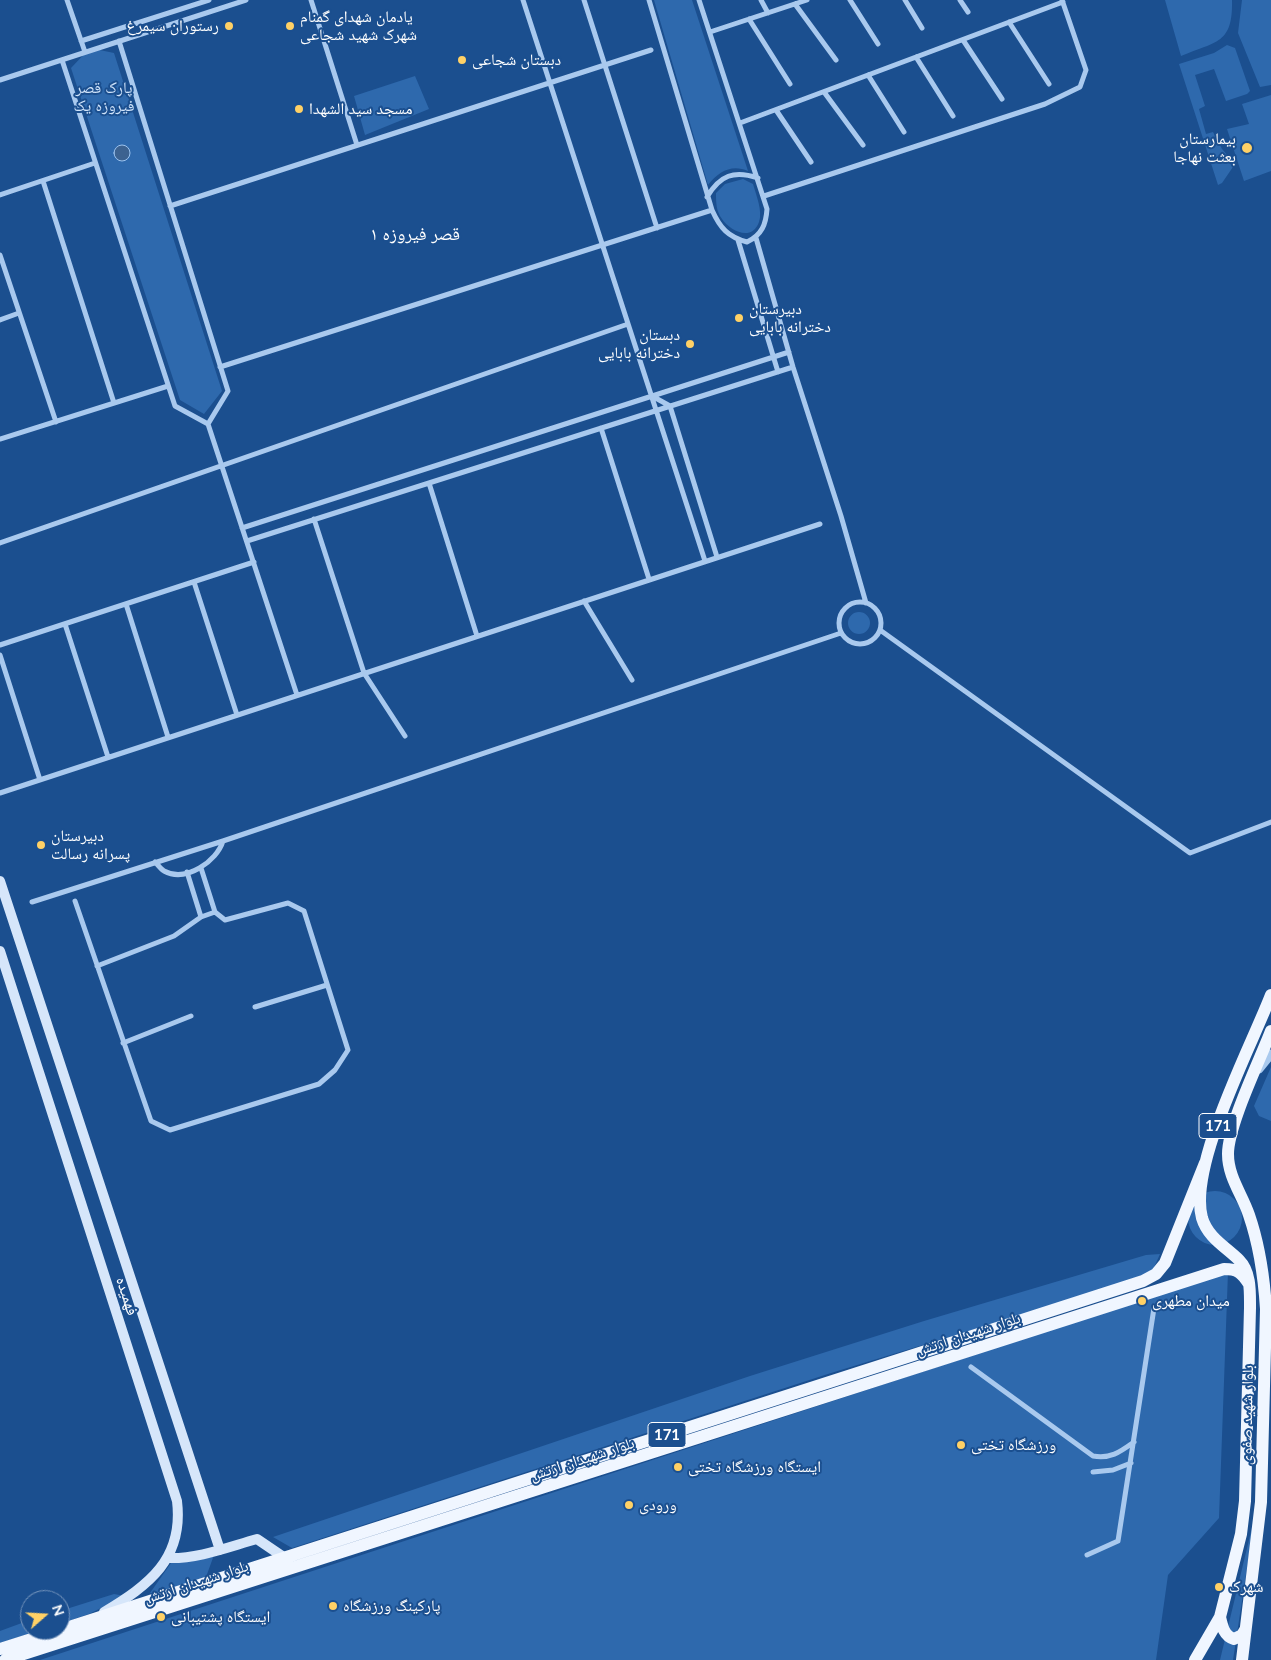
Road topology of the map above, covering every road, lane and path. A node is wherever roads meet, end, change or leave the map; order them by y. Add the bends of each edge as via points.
1 (68, 0) edge
2 (209, 0) edge
3 (246, 0) edge
4 (311, 0) edge
5 (523, 0) edge
6 (584, 0) edge
7 (649, 0) edge
8 (699, 0) edge
9 (761, 0) edge
10 (807, 0) edge
11 (850, 0) edge
12 (905, 0) edge
13 (960, 0) edge
14 (1063, 1) edge
15 (795, 4) junction
16 (768, 12) junction
17 (968, 12) dead end
18 (749, 19) junction
19 (1009, 22) junction
20 (922, 28) dead end
21 (710, 32) junction
22 (963, 40) junction
23 (81, 41) junction
24 (119, 41) junction
25 (878, 44) dead end
26 (651, 50) dead end
27 (85, 52) junction
28 (916, 58) junction
29 (62, 60) junction
30 (836, 60) dead end
31 (605, 65) junction
32 (868, 75) junction
33 (0, 80) edge
34 (550, 82) junction
35 (790, 84) dead end
36 (1049, 84) dead end
37 (824, 92) junction
38 (1002, 99) dead end
39 (776, 110) junction
40 (953, 116) dead end
41 (740, 123) junction
42 (904, 132) dead end
43 (863, 144) dead end
44 (358, 145) junction
45 (811, 162) dead end
46 (94, 164) junction
47 (758, 178) junction
48 (43, 181) junction
49 (0, 195) edge
50 (764, 196) junction
51 (707, 197) junction
52 (170, 206) junction
53 (712, 210) junction
54 (657, 228) junction
55 (756, 238) junction
56 (738, 240) junction
57 (603, 245) junction
58 (0, 255) edge
59 (20, 313) junction
60 (0, 320) edge
61 (628, 324) junction
62 (789, 352) junction
63 (774, 357) junction
64 (220, 367) junction
65 (793, 367) junction
66 (778, 372) junction
67 (168, 386) junction
68 (652, 396) junction
69 (114, 403) junction
70 (670, 406) junction
71 (656, 410) junction
72 (56, 422) junction
73 (208, 424) junction
74 (601, 428) junction
75 (0, 439) edge
76 (222, 466) junction
77 (429, 483) junction
78 (314, 519) junction
79 (820, 524) dead end
80 (242, 528) junction
81 (246, 541) junction
82 (0, 543) edge
83 (717, 557) junction
84 (705, 561) junction
85 (254, 562) junction
86 (649, 579) junction
87 (194, 582) junction
88 (584, 601) junction
89 (866, 603) junction
90 (126, 604) junction
91 (65, 624) junction
92 (880, 630) junction
93 (841, 633) junction
94 (477, 636) junction
95 (0, 645) edge
96 (0, 655) edge
97 (364, 673) junction
98 (632, 680) dead end
99 (297, 695) junction
100 (237, 715) junction
101 (406, 736) dead end
102 (168, 738) junction
103 (108, 757) junction
104 (40, 780) junction
105 (0, 793) edge
106 (1271, 822) edge
107 (223, 841) junction
108 (155, 862) junction
109 (201, 868) junction
110 (188, 872) junction
111 (0, 881) edge
112 (32, 902) dead end
113 (75, 902) dead end
114 (215, 912) junction
115 (201, 917) junction
116 (0, 951) edge
117 (97, 966) junction
118 (327, 985) junction
119 (1271, 995) edge
120 (255, 1008) dead end
121 (191, 1016) dead end
122 (1271, 1031) edge
123 (123, 1042) junction
124 (1271, 1054) edge
125 (1253, 1078) junction
126 (1205, 1163) junction
127 (1268, 1283) edge
128 (1249, 1284) junction
129 (1154, 1308) dead end
130 (971, 1367) dead end
131 (1134, 1442) junction
132 (1131, 1463) junction
133 (1093, 1472) dead end
134 (220, 1550) junction
135 (1087, 1555) dead end
136 (168, 1558) junction
137 (285, 1558) junction
138 (1220, 1617) junction
139 (92, 1620) junction
140 (70, 1627) edge
141 (1245, 1630) junction
142 (28, 1640) edge
143 (0, 1649) edge
144 (4, 1660) edge
145 (1195, 1660) edge
146 (1242, 1660) edge

1 - 23 street
2 - 23 street
3 - 24 street
4 - 44 street
5 - 34 street
6 - 31 street
7 - 51 street
8 - 21 street
9 - 16 street
10 - 15 street
11 - 25 street
12 - 20 street
13 - 17 street
14 - 19 street
14 - 50 street via 1086,70 1080,87 1045,104
15 - 16 street
15 - 30 street
16 - 18 street
18 - 21 street
18 - 35 street
19 - 22 street
19 - 36 street
21 - 41 street
22 - 28 street
22 - 38 street
23 - 27 street
24 - 27 street
24 - 52 street
26 - 31 street
27 - 29 street
28 - 32 street
28 - 40 street
29 - 33 street
29 - 46 street
31 - 34 street
31 - 54 street
32 - 37 street
32 - 42 street
34 - 44 street
34 - 57 street
37 - 39 street
37 - 43 street
39 - 41 street
39 - 45 street
41 - 47 street
44 - 52 street
46 - 48 street
46 - 67 street
47 - 50 street
47 - 51 street via 739,174 726,177 715,184
48 - 49 street
48 - 69 street
50 - 55 street via 766,219
51 - 53 street
52 - 64 street
53 - 54 street
53 - 56 street via 718,225
54 - 57 street
55 - 56 street via 747,242
55 - 62 street
56 - 63 street
57 - 61 street
57 - 64 street
58 - 59 street
59 - 60 street
59 - 72 street
61 - 68 street
61 - 76 street
62 - 63 street
62 - 65 street
63 - 66 street
63 - 68 street
64 - 73 street via 228,391
65 - 66 street
65 - 89 street
66 - 70 street
67 - 69 street
67 - 73 street via 175,406
68 - 70 street
68 - 71 street
68 - 80 street
69 - 72 street
70 - 71 street
70 - 83 street
71 - 74 street
71 - 84 street
72 - 75 street
73 - 76 street
74 - 77 street
74 - 86 street
76 - 80 street
76 - 82 street
77 - 78 street
77 - 94 street
78 - 81 street
78 - 97 street
79 - 83 street
80 - 81 street
81 - 85 street
83 - 84 street
84 - 86 street
85 - 87 street
85 - 99 street
86 - 88 street
87 - 90 street
87 - 100 street
88 - 94 street
88 - 98 street
89 - 92 street via 880,616
89 - 93 street via 846,607 840,619
90 - 91 street
90 - 102 street
91 - 95 street
91 - 103 street
92 - 93 street via 872,641 858,644
92 - 106 street via 1190,853
93 - 107 street
94 - 97 street
96 - 104 street
97 - 99 street
97 - 101 street
99 - 100 street
100 - 102 street
102 - 103 street
103 - 104 street
104 - 105 street
107 - 108 street
107 - 109 street via 220,850
108 - 110 street via 165,871 175,874
108 - 112 street
109 - 110 street
109 - 114 street
110 - 115 street
111 - 134 main road, فهمیده
113 - 117 street
114 - 115 street
114 - 118 street via 225,920 288,903 304,911
115 - 117 street via 174,936
116 - 136 main road, فهمیده via 177,1501 175,1543
117 - 123 street
118 - 120 street
118 - 123 street via 348,1050 335,1070 319,1084 195,1124 170,1130 151,1121
119 - 126 main road, 171
121 - 123 street
122 - 125 main road, 171
124 - 125 street
125 - 127 main road, بلوار شهید صفوی / 171 via 1232,1132 1228,1152 1231,1176 1249,1214
126 - 128 main road, بلوار شهید صفوی / 171 via 1200,1200 1202,1218 1209,1233 1240,1261
126 - 137 main road, بلوار شهیدان ارتش / 171 via 1165,1263 1144,1281
127 - 141 main road, بلوار شهید صفوی via 1261,1502
128 - 138 main road, بلوار شهید صفوی via 1245,1501 1241,1534
128 - 144 main road, بلوار شهیدان ارتش / 171 via 1242,1273 1224,1269
129 - 131 street
130 - 131 street via 1093,1456 1106,1458
131 - 132 street
132 - 133 street via 1113,1470
132 - 135 street via 1118,1541
134 - 136 main road
134 - 137 main road via 257,1539
136 - 139 main road, فهمیده via 151,1580 132,1596
137 - 139 main road, بلوار شهیدان ارتش / 171
138 - 141 main road via 1229,1638 1234,1639
138 - 145 main road, بلوار شهید صفوی
139 - 140 main road, بلوار شهیدان ارتش / 171
141 - 146 main road, بلوار شهید صفوی
142 - 143 main road, بلوار شهیدان ارتش / 171

